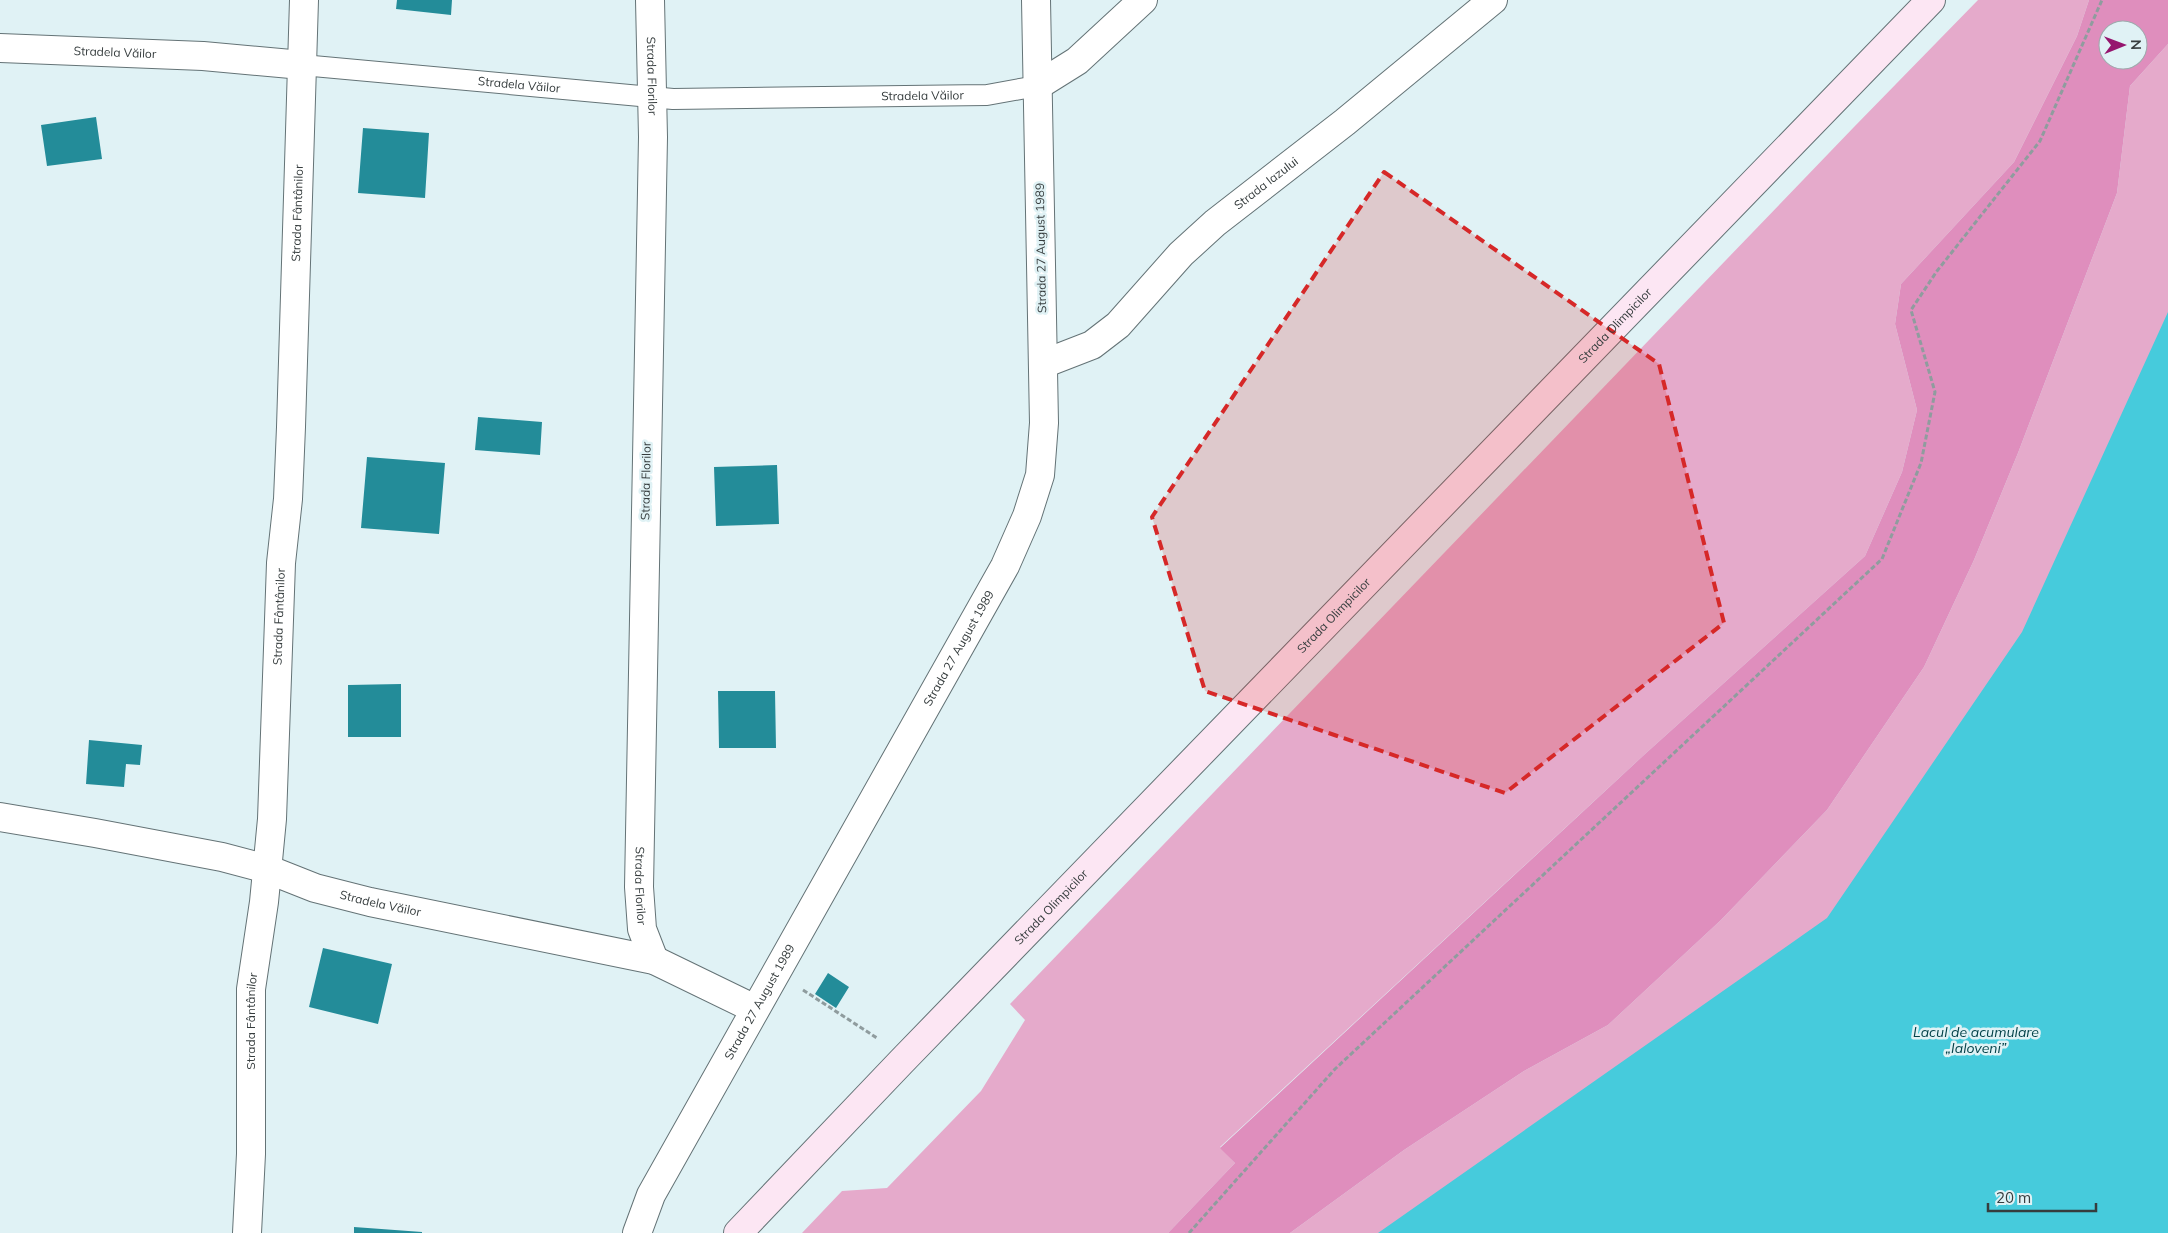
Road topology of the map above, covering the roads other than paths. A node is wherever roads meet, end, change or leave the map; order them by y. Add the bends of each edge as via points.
1 (304, 0) edge
2 (650, 0) edge
3 (1036, 0) edge
4 (1143, 0) edge
5 (1493, 0) edge
6 (1930, 0) edge
7 (0, 48) edge
8 (302, 65) junction
9 (1037, 86) junction
10 (651, 97) junction
11 (1043, 364) junction
12 (0, 817) edge
13 (267, 868) junction
14 (654, 960) junction
15 (754, 1009) junction
16 (247, 1233) edge
17 (637, 1233) edge
18 (738, 1233) edge

1 - 8 street, Strada Fântânilor
2 - 10 street, Strada Florilor
3 - 9 street, Strada 27 August 1989
4 - 9 street via 1076,61
5 - 11 street, Strada Iazului via 1345,122 1215,223 1180,254 1111,330 1092,345
6 - 18 main road, Strada Olimpicilor
7 - 8 street, Stradela Văilor via 203,56
8 - 10 lane, Stradela Văilor
8 - 13 street, Strada Fântânilor via 291,436 281,563 272,819
9 - 10 lane, Stradela Văilor via 987,95
9 - 11 street, Strada 27 August 1989
10 - 14 street, Strada Florilor via 653,147 639,887 642,929
11 - 15 street, Strada 27 August 1989 via 1044,423 1040,475 1009,557
12 - 13 street, Stradela Văilor via 105,834
13 - 14 street, Stradela Văilor via 315,888 370,902
13 - 16 street, Strada Fântânilor via 252,989
14 - 15 street, Stradela Văilor
15 - 17 street, Strada 27 August 1989 via 650,1194

